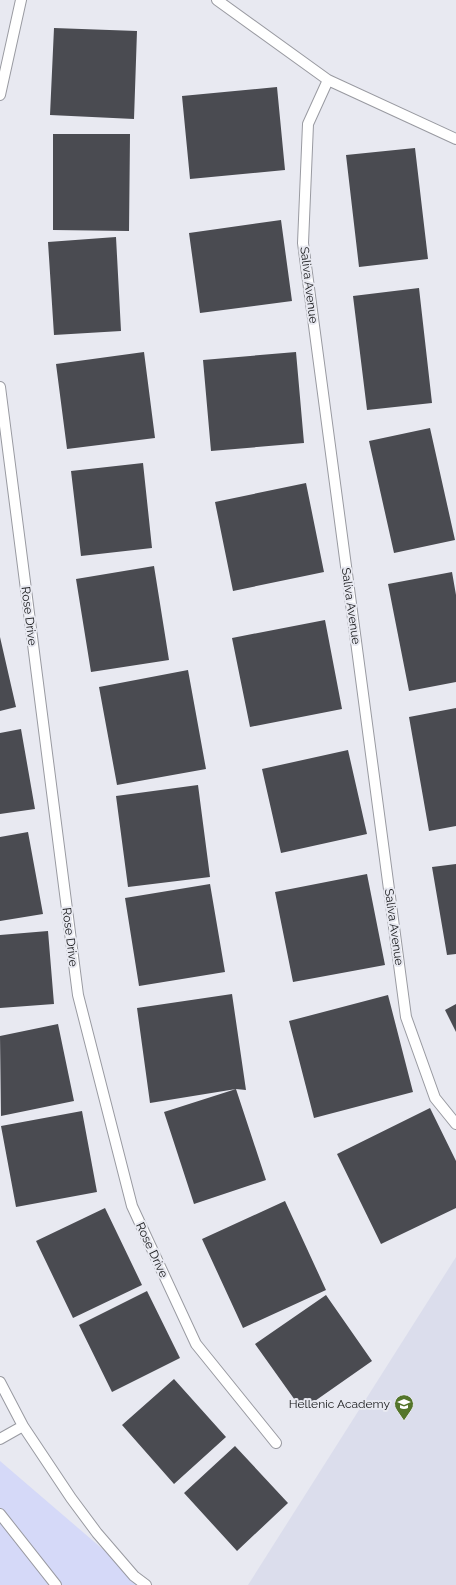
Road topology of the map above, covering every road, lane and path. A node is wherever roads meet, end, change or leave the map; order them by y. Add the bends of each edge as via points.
1 (21, 0) edge
2 (217, 0) edge
3 (328, 80) junction
4 (0, 94) edge
5 (456, 139) edge
6 (0, 387) edge
7 (456, 1124) edge
8 (0, 1382) edge
9 (22, 1426) junction
10 (0, 1439) edge
11 (276, 1442) dead end
12 (0, 1514) edge
13 (56, 1585) edge
14 (146, 1585) edge

1 - 4 lane
2 - 3 lane
3 - 5 lane
3 - 7 lane, Saliva Avenue via 308,124 303,242 406,1017 435,1098
6 - 11 lane, Rose Drive via 78,995 132,1206 196,1344
8 - 9 lane
9 - 10 lane
9 - 14 lane via 97,1533 134,1576
12 - 13 lane

